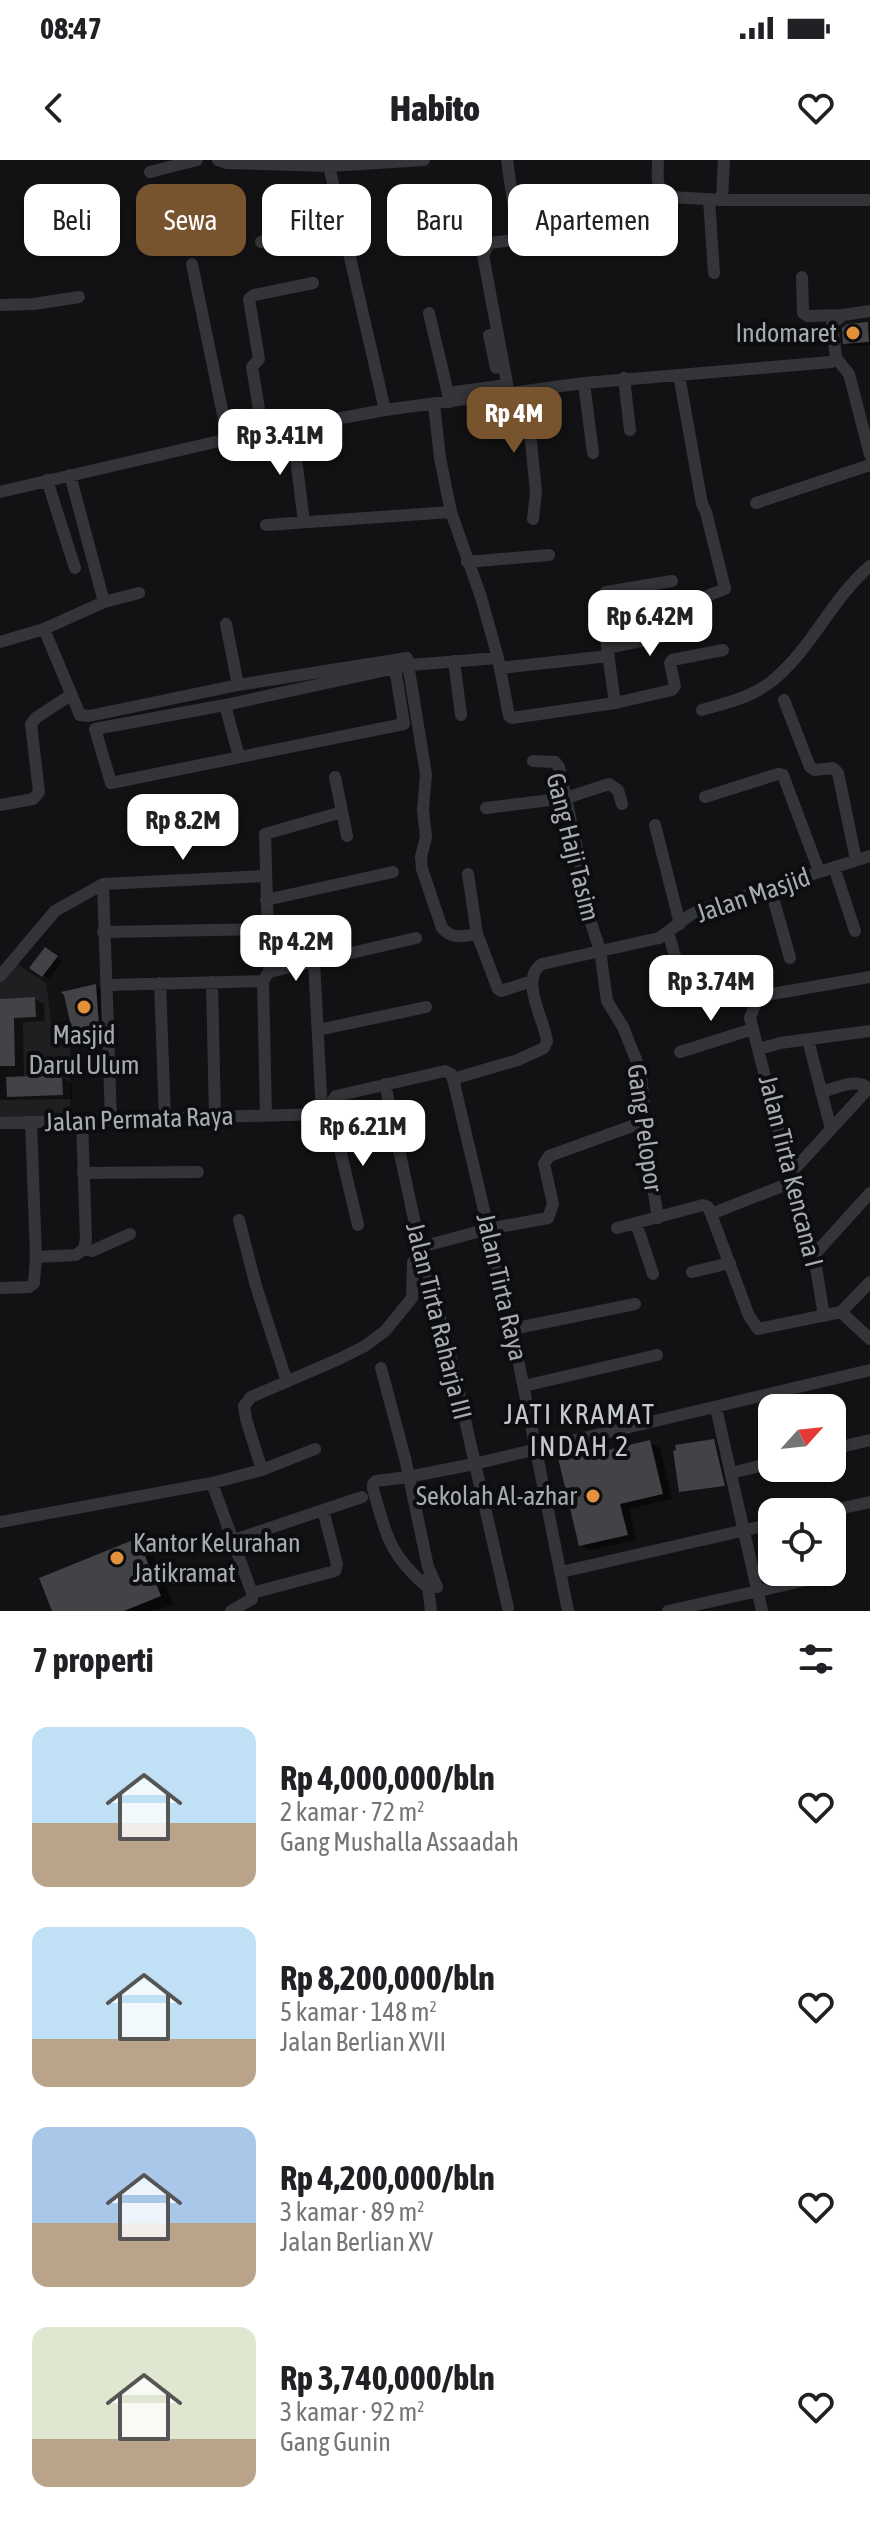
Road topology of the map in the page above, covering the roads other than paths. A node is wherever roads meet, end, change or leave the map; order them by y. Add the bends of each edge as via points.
1 (197, 160) edge
2 (218, 160) edge
3 (424, 160) edge
4 (507, 160) edge
5 (658, 160) edge
6 (724, 160) edge
7 (384, 161) edge
8 (296, 163) edge
9 (329, 166) junction
10 (150, 172) dead end
11 (333, 184) edge
12 (716, 200) junction
13 (870, 200) edge
14 (350, 256) edge
15 (192, 264) dead end
16 (714, 273) dead end
17 (802, 277) dead end
18 (313, 283) dead end
19 (79, 297) dead end
20 (0, 305) edge
21 (870, 311) edge
22 (429, 313) dead end
23 (843, 315) junction
24 (489, 335) dead end
25 (836, 358) junction
26 (679, 375) junction
27 (624, 378) junction
28 (584, 383) junction
29 (526, 391) junction
30 (503, 392) junction
31 (449, 397) junction
32 (434, 404) junction
33 (385, 410) junction
34 (292, 427) junction
35 (630, 430) dead end
36 (263, 433) junction
37 (228, 439) junction
38 (593, 453) dead end
39 (870, 455) edge
40 (870, 465) edge
41 (70, 475) junction
42 (47, 480) junction
43 (0, 492) edge
44 (756, 503) dead end
45 (451, 512) junction
46 (533, 519) dead end
47 (304, 522) junction
48 (266, 525) dead end
49 (549, 555) dead end
50 (467, 562) junction
51 (870, 566) edge
52 (75, 568) dead end
53 (672, 581) dead end
54 (139, 593) dead end
55 (709, 595) dead end
56 (104, 602) junction
57 (226, 624) dead end
58 (44, 629) junction
59 (685, 632) dead end
60 (0, 642) edge
61 (723, 650) dead end
62 (608, 652) junction
63 (454, 661) junction
64 (499, 663) junction
65 (410, 665) junction
66 (395, 668) junction
67 (238, 685) junction
68 (71, 695) junction
69 (784, 700) dead end
70 (615, 703) junction
71 (225, 705) junction
72 (702, 710) dead end
73 (461, 715) dead end
74 (239, 757) junction
75 (533, 761) dead end
76 (335, 777) dead end
77 (705, 797) dead end
78 (566, 798) junction
79 (622, 804) dead end
80 (0, 805) edge
81 (486, 808) dead end
82 (342, 812) junction
83 (655, 825) dead end
84 (347, 836) dead end
85 (870, 856) edge
86 (856, 860) junction
87 (834, 867) junction
88 (819, 871) junction
89 (393, 872) dead end
90 (468, 874) dead end
91 (265, 876) junction
92 (103, 884) junction
93 (770, 887) junction
94 (266, 900) junction
95 (680, 924) junction
96 (267, 929) junction
97 (855, 931) dead end
98 (103, 932) junction
99 (668, 932) junction
100 (477, 934) junction
101 (416, 938) dead end
102 (600, 950) junction
103 (790, 958) dead end
104 (314, 960) junction
105 (0, 976) edge
106 (266, 976) junction
107 (870, 977) edge
108 (532, 981) junction
109 (212, 982) junction
110 (160, 983) junction
111 (108, 985) junction
112 (688, 1001) dead end
113 (426, 1007) dead end
114 (753, 1029) junction
115 (318, 1030) junction
116 (870, 1031) edge
117 (808, 1040) junction
118 (759, 1049) junction
119 (680, 1052) dead end
120 (453, 1079) junction
121 (385, 1084) junction
122 (821, 1092) junction
123 (326, 1109) junction
124 (266, 1116) junction
125 (215, 1117) junction
126 (165, 1119) junction
127 (82, 1120) junction
128 (111, 1120) junction
129 (646, 1121) junction
130 (31, 1122) junction
131 (0, 1123) edge
132 (831, 1129) junction
133 (198, 1172) dead end
134 (83, 1173) junction
135 (792, 1178) junction
136 (870, 1193) edge
137 (711, 1214) junction
138 (658, 1218) junction
139 (239, 1220) dead end
140 (636, 1223) junction
141 (358, 1225) dead end
142 (617, 1228) dead end
143 (488, 1229) junction
144 (130, 1234) dead end
145 (421, 1247) junction
146 (84, 1249) junction
147 (814, 1255) junction
148 (36, 1257) junction
149 (730, 1263) junction
150 (692, 1272) dead end
151 (653, 1274) dead end
152 (870, 1282) edge
153 (0, 1288) edge
154 (635, 1304) dead end
155 (841, 1312) junction
156 (824, 1316) junction
157 (512, 1329) junction
158 (870, 1339) edge
159 (657, 1355) dead end
160 (381, 1368) dead end
161 (870, 1370) edge
162 (287, 1382) junction
163 (524, 1386) junction
164 (716, 1408) junction
165 (870, 1440) edge
166 (846, 1446) edge
167 (315, 1449) dead end
168 (536, 1450) junction
169 (474, 1464) junction
170 (758, 1466) edge
171 (262, 1470) junction
172 (731, 1473) junction
173 (408, 1477) junction
174 (212, 1483) junction
175 (362, 1497) dead end
176 (870, 1502) edge
177 (846, 1507) edge
178 (323, 1510) junction
179 (0, 1522) edge
180 (758, 1527) edge
181 (743, 1530) junction
182 (234, 1540) junction
183 (561, 1572) junction
184 (431, 1586) junction
185 (780, 1586) edge
186 (758, 1591) junction
187 (252, 1593) junction
188 (508, 1608) dead end
189 (231, 1611) edge
190 (431, 1611) edge
191 (568, 1611) edge
192 (668, 1611) edge
193 (762, 1611) edge

1 - 10 street
2 - 8 street
3 - 7 street
4 - 30 street via 518,237 489,243 483,255
5 - 12 street via 664,195
6 - 12 street
7 - 9 street
8 - 9 street
9 - 11 street
12 - 13 street
12 - 16 street
14 - 33 street
15 - 37 street
17 - 23 street via 803,313
18 - 36 street via 249,299 259,359 252,367
19 - 20 street
21 - 23 street
22 - 31 street
23 - 25 street via 832,324
24 - 30 street
25 - 26 street
25 - 39 street via 849,374
26 - 27 street
26 - 55 street via 702,504 725,589
27 - 28 street
27 - 35 street
28 - 29 street
28 - 38 street
29 - 30 street
29 - 46 street via 536,492
30 - 31 street
31 - 32 street
32 - 33 street
32 - 45 street
33 - 34 street
34 - 36 street
34 - 47 street
36 - 37 street
37 - 41 street
40 - 44 street
41 - 42 street
41 - 56 street
42 - 43 street
42 - 52 street
45 - 47 street
45 - 50 street
47 - 48 street
49 - 50 street
50 - 64 street
51 - 72 street via 772,681
53 - 62 street via 600,597
54 - 56 street
56 - 58 street
57 - 67 street
58 - 60 street
58 - 68 street
59 - 62 street
61 - 70 street via 672,660 672,690
62 - 64 street
62 - 70 street
63 - 64 street
63 - 65 street
63 - 73 street
64 - 70 street via 512,718
65 - 66 street
65 - 67 street via 404,657
65 - 100 street via 426,774 422,869 442,928 455,937
66 - 71 street
66 - 74 street via 404,724
67 - 68 street via 89,716 80,715
68 - 80 street via 31,724 39,792 33,799
69 - 86 street via 810,767 838,773
71 - 74 street
71 - 74 street via 95,729 111,783
75 - 78 street, Gang Haji Tasim via 557,763
76 - 82 street
77 - 88 street via 783,775
78 - 79 street via 609,784 618,790
78 - 81 street
78 - 102 street, Gang Haji Tasim via 587,911
82 - 84 street
82 - 91 street via 265,834
83 - 95 street
85 - 86 street, Jalan Masjid
86 - 87 street, Jalan Masjid
87 - 88 street, Jalan Masjid
87 - 97 street
88 - 93 street, Jalan Masjid
89 - 94 street
90 - 100 street
91 - 92 street
91 - 94 street
92 - 98 street
92 - 105 street via 55,911
93 - 95 street, Jalan Masjid via 694,912
93 - 103 street
94 - 96 street
95 - 99 street, Jalan Masjid
96 - 98 street
96 - 106 street
98 - 111 street
99 - 102 street, Jalan Masjid
99 - 112 street
100 - 108 street via 498,989
101 - 104 street
102 - 108 street, Jalan Masjid via 542,964
102 - 129 street, Gang Pelopor via 607,1001 641,1072
104 - 106 street
104 - 115 street
106 - 109 street
106 - 124 street
107 - 114 street via 766,995 752,1008
108 - 120 street via 547,1041 544,1048
109 - 110 street
109 - 125 street
110 - 111 street
110 - 126 street
111 - 128 street
113 - 115 street
114 - 118 street, Jalan Tirta Kencana I
114 - 119 street
115 - 123 street
116 - 117 street
117 - 118 street
117 - 122 street
118 - 135 street, Jalan Tirta Kencana I
120 - 121 street, Jalan Permata Raya via 445,1071
120 - 143 street, Jalan Tirta Raya
121 - 123 street, Jalan Permata Raya via 336,1096
121 - 145 street, Jalan Tirta Raharja III
122 - 132 street
122 - 132 street via 855,1083 865,1086
123 - 124 street, Jalan Permata Raya
123 - 141 street
124 - 125 street, Jalan Permata Raya
125 - 126 street, Jalan Permata Raya
126 - 128 street, Jalan Permata Raya
127 - 128 street, Jalan Permata Raya
127 - 130 street, Jalan Permata Raya
127 - 134 street
129 - 138 street, Gang Pelopor
129 - 143 street via 549,1156 544,1164 553,1204 548,1218
130 - 131 street, Jalan Permata Raya
130 - 148 street
132 - 135 street
133 - 134 street
134 - 146 street
135 - 137 street
135 - 147 street, Jalan Tirta Kencana I
136 - 147 street
137 - 138 street via 703,1205
137 - 149 street
138 - 140 street
139 - 162 street
140 - 142 street
140 - 151 street
143 - 145 street
143 - 157 street, Jalan Tirta Raya
144 - 146 street via 92,1251
145 - 162 street via 413,1263 412,1298 385,1331 365,1346
145 - 169 street, Jalan Tirta Raharja III
146 - 148 street via 76,1255
147 - 156 street, Jalan Tirta Kencana I
148 - 153 street via 32,1286
149 - 150 street
149 - 156 street via 758,1329
152 - 155 street
154 - 157 street
155 - 156 street
155 - 158 street
157 - 163 street, Jalan Tirta Raya
159 - 163 street
160 - 173 street
161 - 164 street
162 - 171 street via 251,1397 244,1406
163 - 168 street, Jalan Tirta Raya
164 - 168 street
164 - 172 street
165 - 166 street
167 - 171 street
168 - 169 street
168 - 183 street, Jalan Tirta Raya
169 - 173 street
169 - 188 street, Jalan Tirta Raharja III
170 - 172 street
171 - 174 street
172 - 181 street
173 - 184 street
173 - 184 street via 376,1481 373,1489 388,1543 410,1572
174 - 179 street
174 - 182 street
175 - 178 street
176 - 177 street
178 - 182 street
178 - 187 street via 335,1571
180 - 181 street
181 - 183 street
181 - 186 street
182 - 187 street
183 - 191 street, Jalan Tirta Raya
184 - 190 street
185 - 186 street
186 - 192 street
186 - 193 street
187 - 189 street via 252,1599

